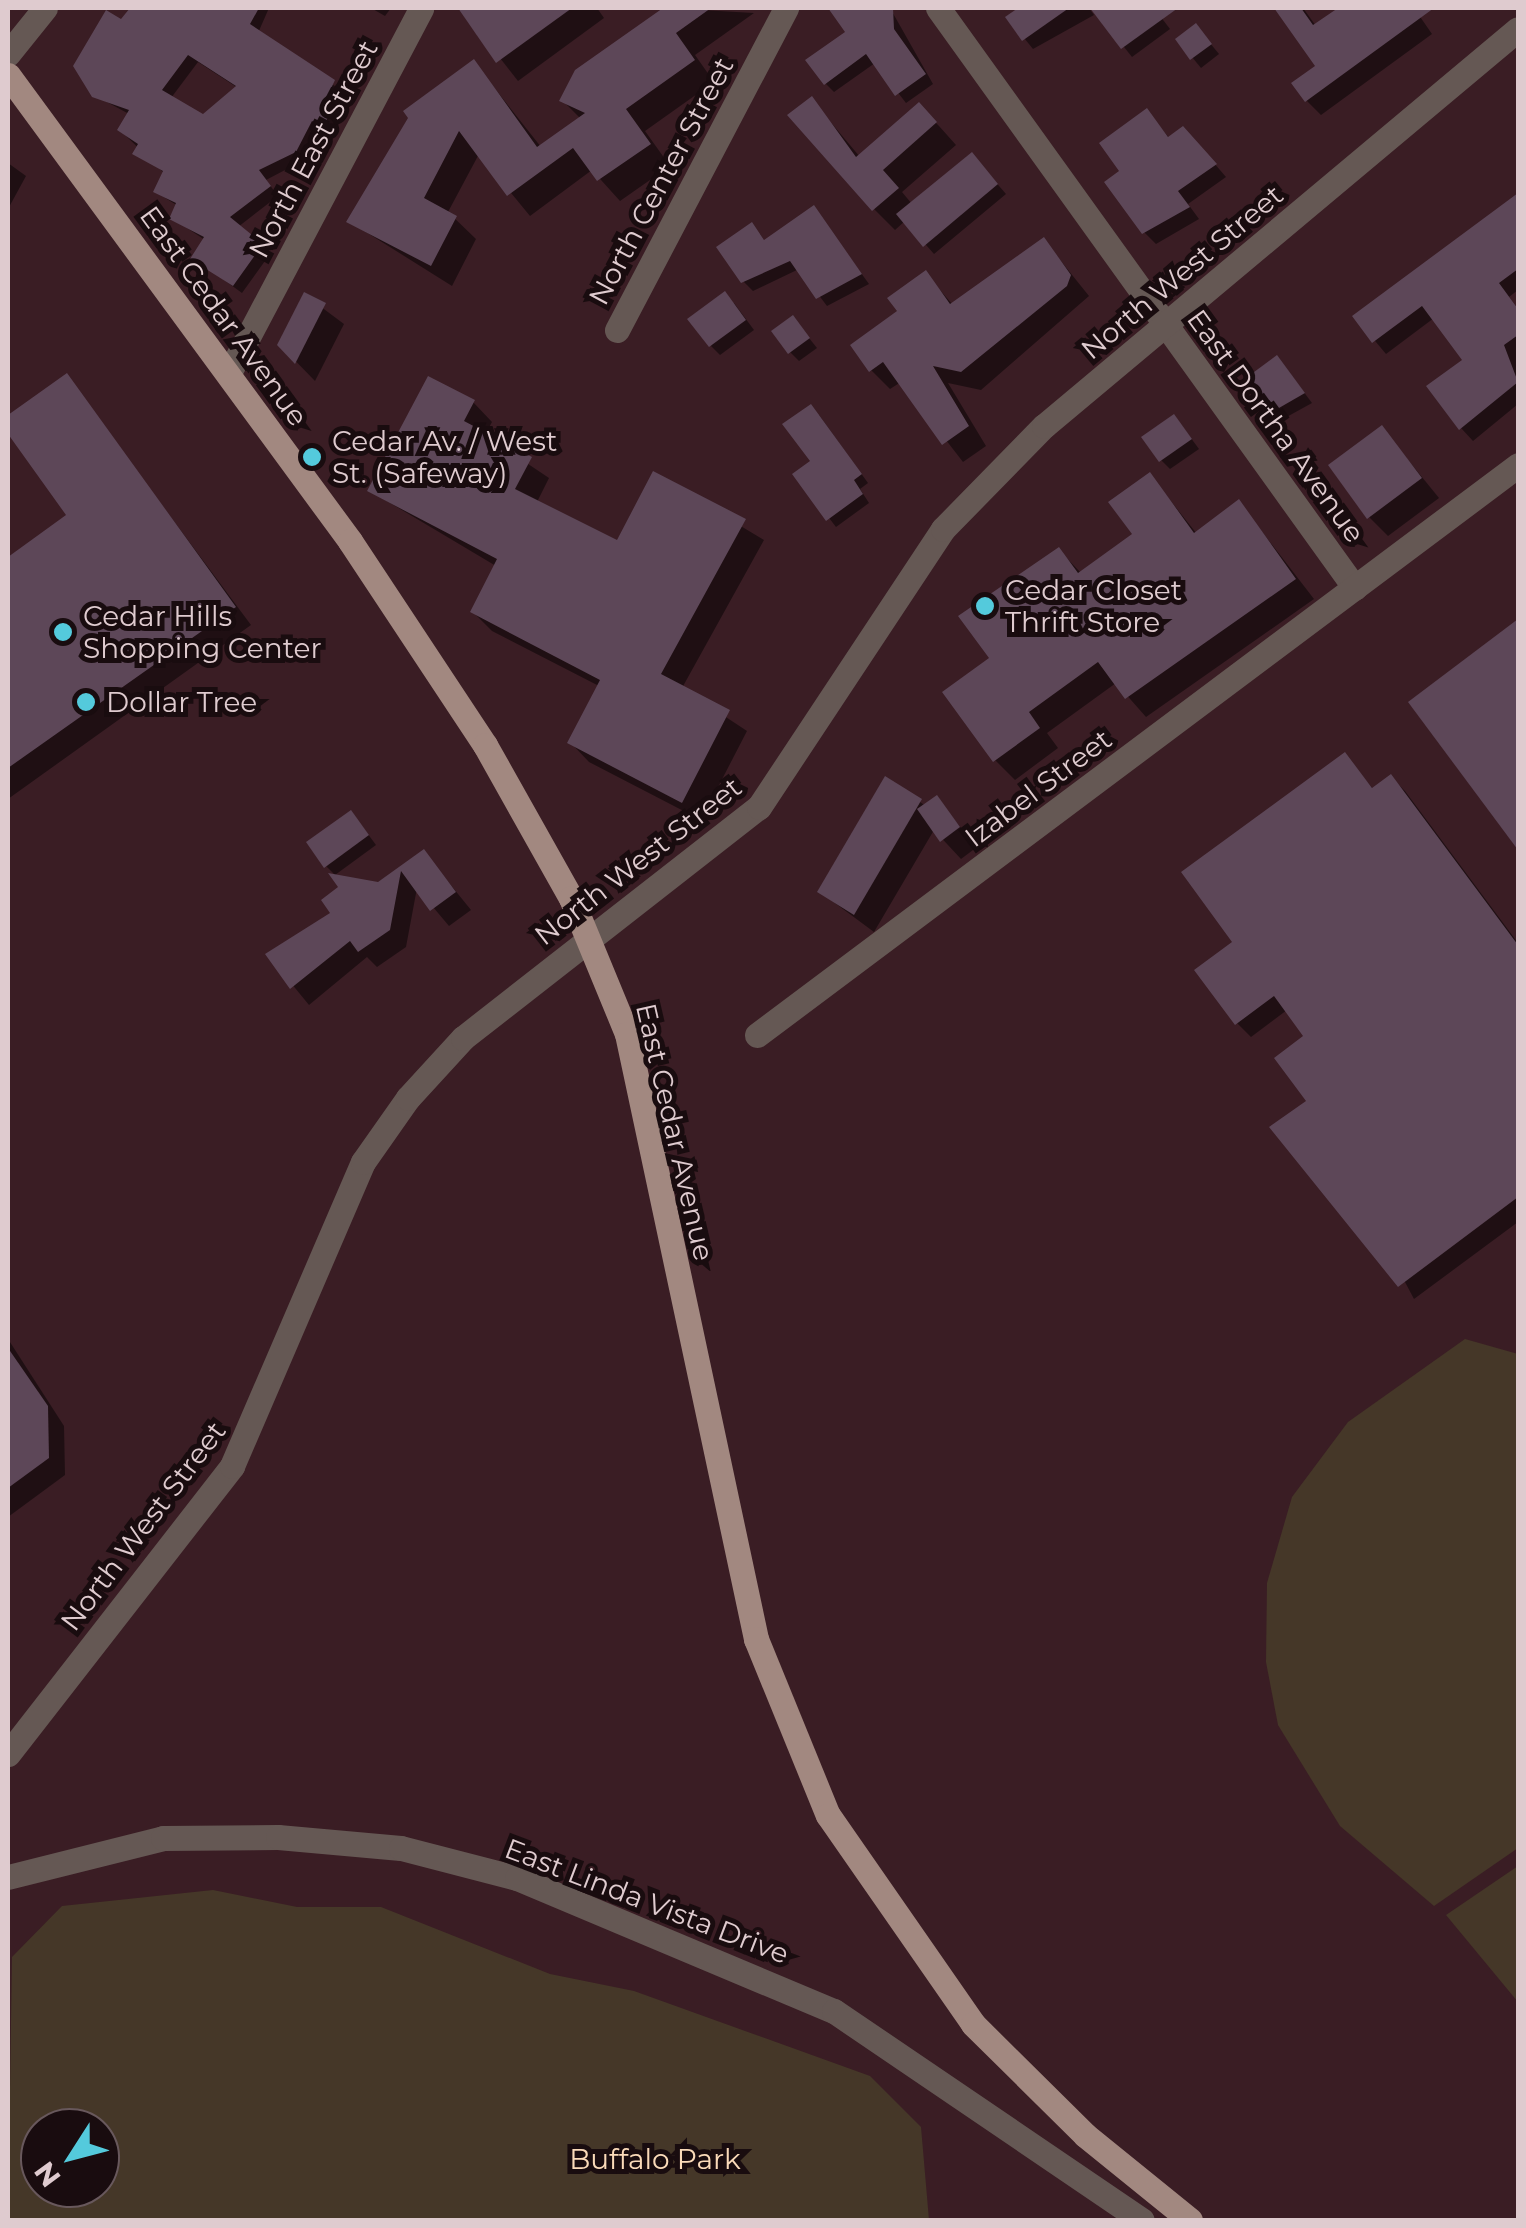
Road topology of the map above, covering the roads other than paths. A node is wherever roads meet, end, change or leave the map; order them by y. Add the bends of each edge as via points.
1 (45, 8) edge
2 (421, 8) edge
3 (786, 8) edge
4 (938, 8) edge
5 (1518, 29) edge
6 (8, 54) edge
7 (8, 76) edge
8 (1166, 324) junction
9 (617, 330) dead end
10 (230, 371) junction
11 (1518, 465) edge
12 (1355, 588) junction
13 (589, 938) junction
14 (757, 1035) dead end
15 (8, 1754) edge
16 (8, 1877) edge
17 (1142, 2220) edge
18 (1190, 2220) edge

1 - 6 street
2 - 10 street, North East Street
3 - 9 street, North Center Street
4 - 8 street, East Dortha Avenue
5 - 8 street, North West Street
7 - 10 main road, East Cedar Avenue
8 - 12 street, East Dortha Avenue
8 - 13 street, North West Street via 1044,426 942,529 759,807
10 - 13 main road, East Cedar Avenue via 484,744
11 - 12 street, Izabel Street
12 - 14 street, Izabel Street
13 - 15 street, North West Street via 463,1038 408,1098 356,1178 232,1466
13 - 18 main road, East Cedar Avenue via 628,1034 732,1554 788,1731 881,1901 972,2024 1084,2135
16 - 17 street, East Linda Vista Drive via 163,1838 278,1837 401,1848 517,1878 834,2011

